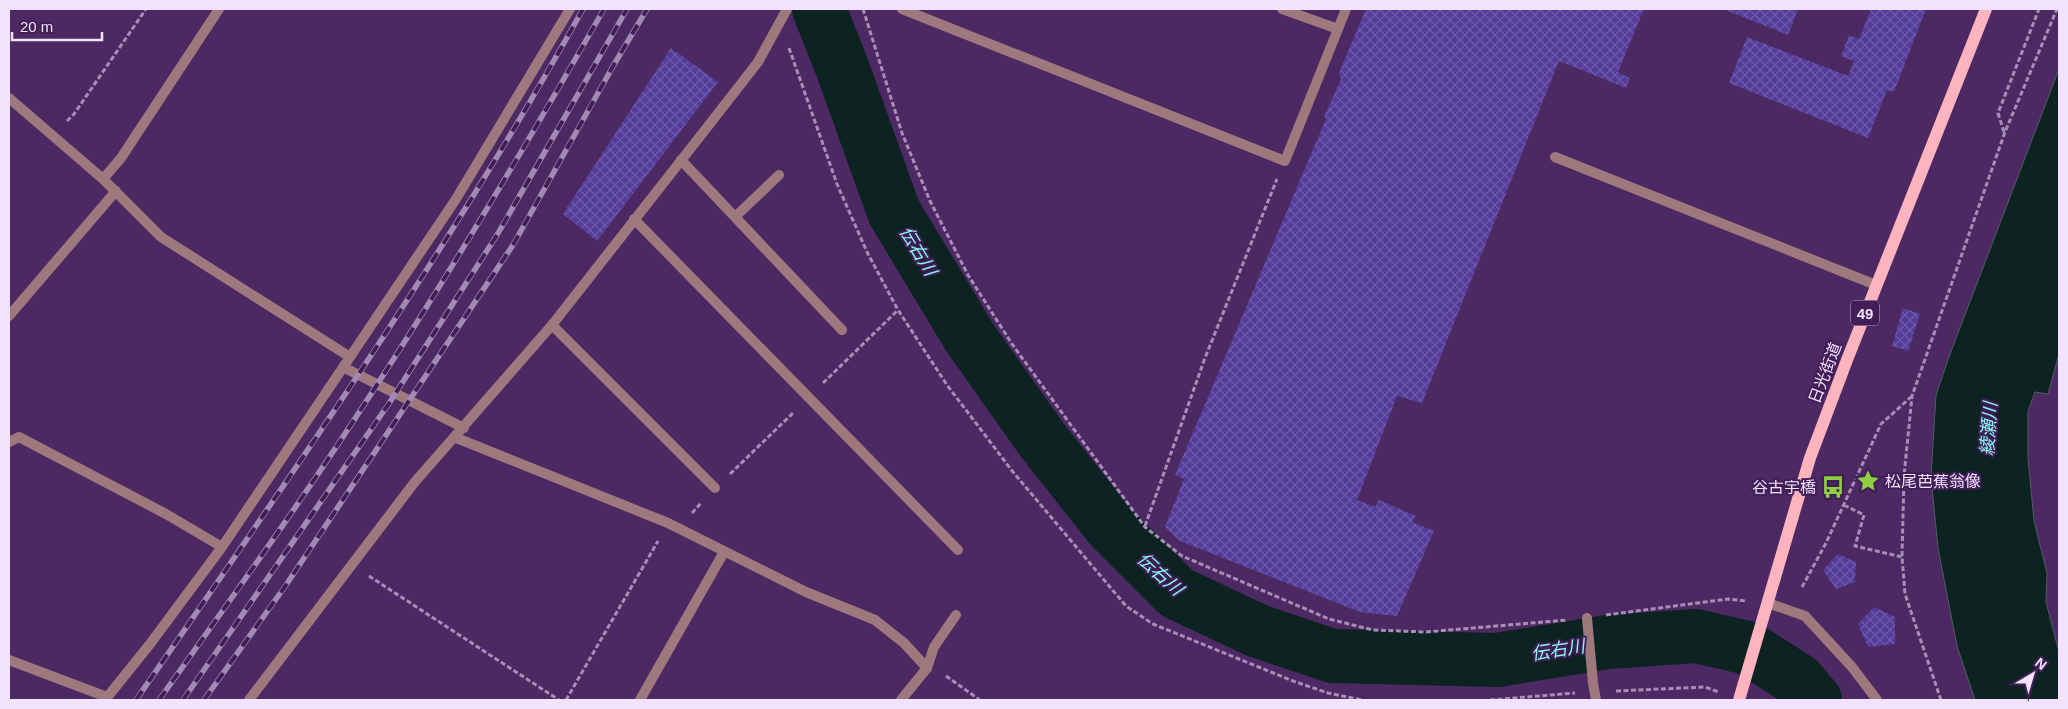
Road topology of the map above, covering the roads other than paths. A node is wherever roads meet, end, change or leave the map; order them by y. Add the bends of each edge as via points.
1 (219, 9) edge
2 (570, 9) edge
3 (902, 9) edge
4 (1282, 9) edge
5 (1346, 9) edge
6 (1986, 9) edge
7 (784, 15) edge
8 (1338, 29) junction
9 (9, 98) edge
10 (1555, 157) dead end
11 (681, 160) junction
12 (779, 175) dead end
13 (103, 179) junction
14 (116, 191) junction
15 (735, 217) junction
16 (634, 219) junction
17 (1876, 285) junction
18 (9, 316) edge
19 (552, 325) junction
20 (842, 330) dead end
21 (350, 357) junction
22 (343, 367) junction
23 (464, 428) junction
24 (454, 437) junction
25 (9, 442) edge
26 (715, 488) road end
27 (222, 547) junction
28 (958, 550) dead end
29 (724, 552) junction
30 (1768, 603) junction
31 (956, 615) dead end
32 (1587, 618) road end
33 (9, 660) edge
34 (927, 668) junction
35 (1740, 696) edge
36 (106, 698) edge
37 (249, 700) edge
38 (640, 700) edge
39 (901, 700) edge
40 (1596, 700) edge
41 (1877, 700) edge

1 - 13 street via 121,158
2 - 21 street via 456,198
3 - 8 street via 1286,161
4 - 8 street
5 - 8 street
6 - 17 main road, 日光街道 / 49
7 - 11 street via 758,62
9 - 13 street
10 - 17 street
11 - 15 street
11 - 16 street
12 - 15 street
13 - 14 street
14 - 18 street
14 - 21 street via 161,237
15 - 20 street
16 - 19 street
16 - 28 street
17 - 30 main road, 日光街道 / 49 via 1810,458
19 - 23 street
19 - 26 street
21 - 22 street
22 - 23 street
22 - 27 street
23 - 24 street
24 - 29 street via 673,526
24 - 37 street via 414,483
25 - 27 street via 19,437
27 - 36 street
29 - 34 street via 806,592 874,620 904,643
29 - 38 street
30 - 35 main road, 日光街道 / 49
30 - 41 street via 1805,616
31 - 34 street via 934,647
32 - 40 street
33 - 36 street
34 - 39 street

